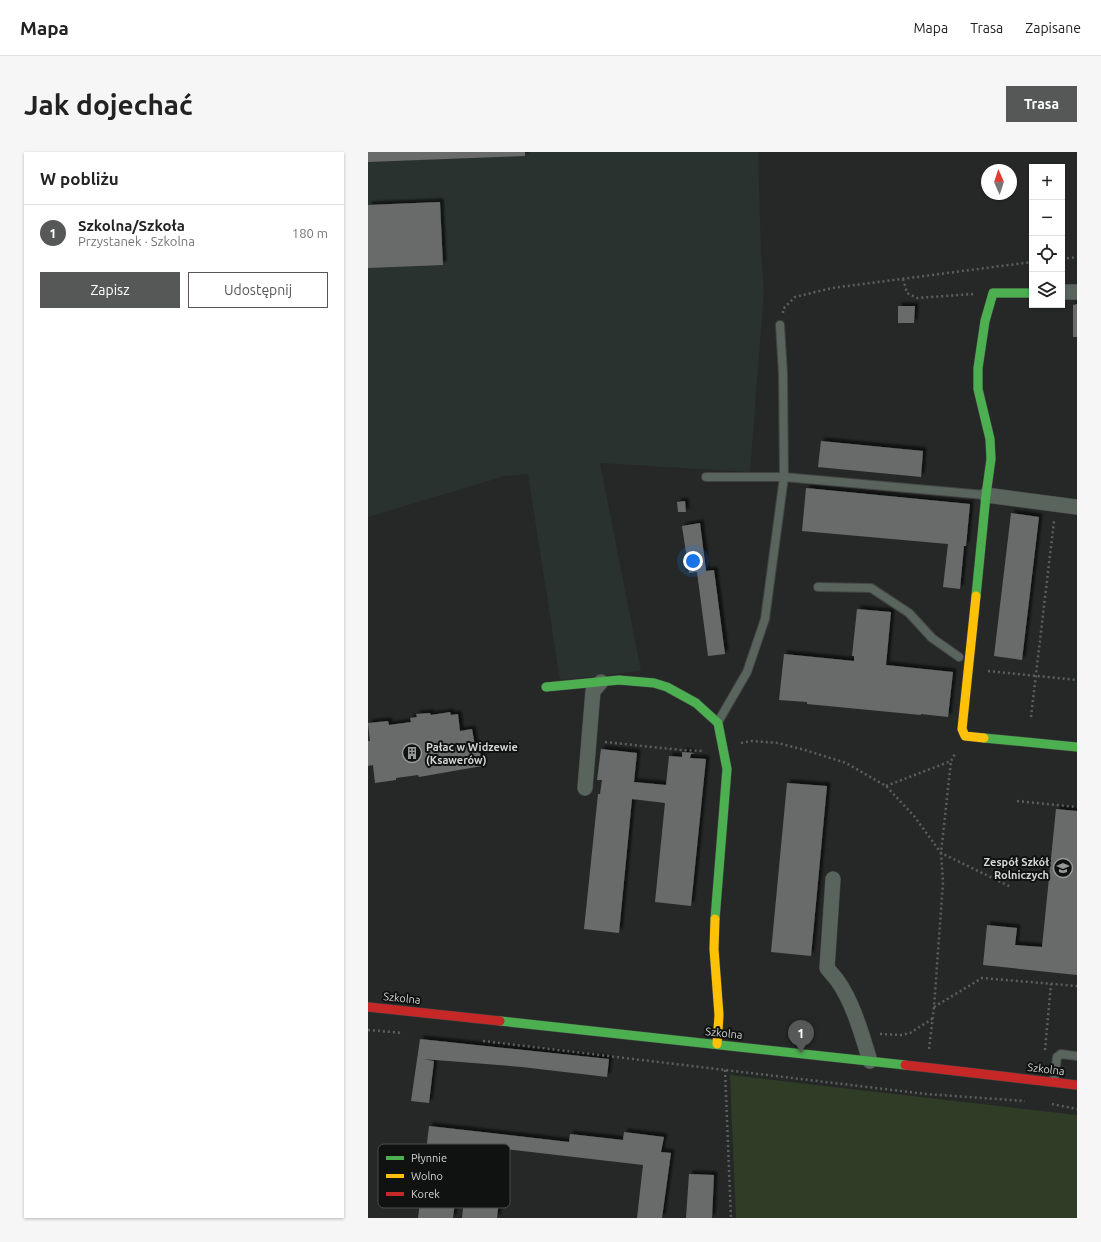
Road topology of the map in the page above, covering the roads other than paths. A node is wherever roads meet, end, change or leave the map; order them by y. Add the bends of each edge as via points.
1 (1029, 292) edge
2 (1065, 292) edge
3 (1077, 292) edge
4 (780, 325) road end
5 (706, 477) dead end
6 (784, 478) junction
7 (986, 495) junction
8 (1077, 507) edge
9 (818, 588) dead end
10 (959, 657) dead end
11 (601, 682) junction
12 (546, 688) dead end
13 (718, 723) junction
14 (1077, 747) edge
15 (585, 788) dead end
16 (833, 879) dead end
17 (368, 1007) edge
18 (718, 1044) junction
19 (1077, 1056) edge
20 (870, 1061) junction
21 (1054, 1082) junction
22 (1077, 1085) edge

1 - 7 street via 993,293 985,321 978,368 978,389 990,439 991,459
2 - 3 street
4 - 6 lane
5 - 6 lane
6 - 7 lane
6 - 13 lane via 765,620 747,672
7 - 8 street
7 - 14 street via 962,728 965,736
9 - 10 lane via 871,588 909,613 932,638
11 - 12 street
11 - 13 street via 619,680 654,683 667,687 696,703
11 - 15 street via 593,691
13 - 18 street via 727,769 714,925
16 - 20 street via 827,968 849,1002
17 - 18 street, Szkolna
18 - 20 street, Szkolna
19 - 21 lane via 1061,1054 1057,1057
20 - 21 street, Szkolna
21 - 22 street, Szkolna

